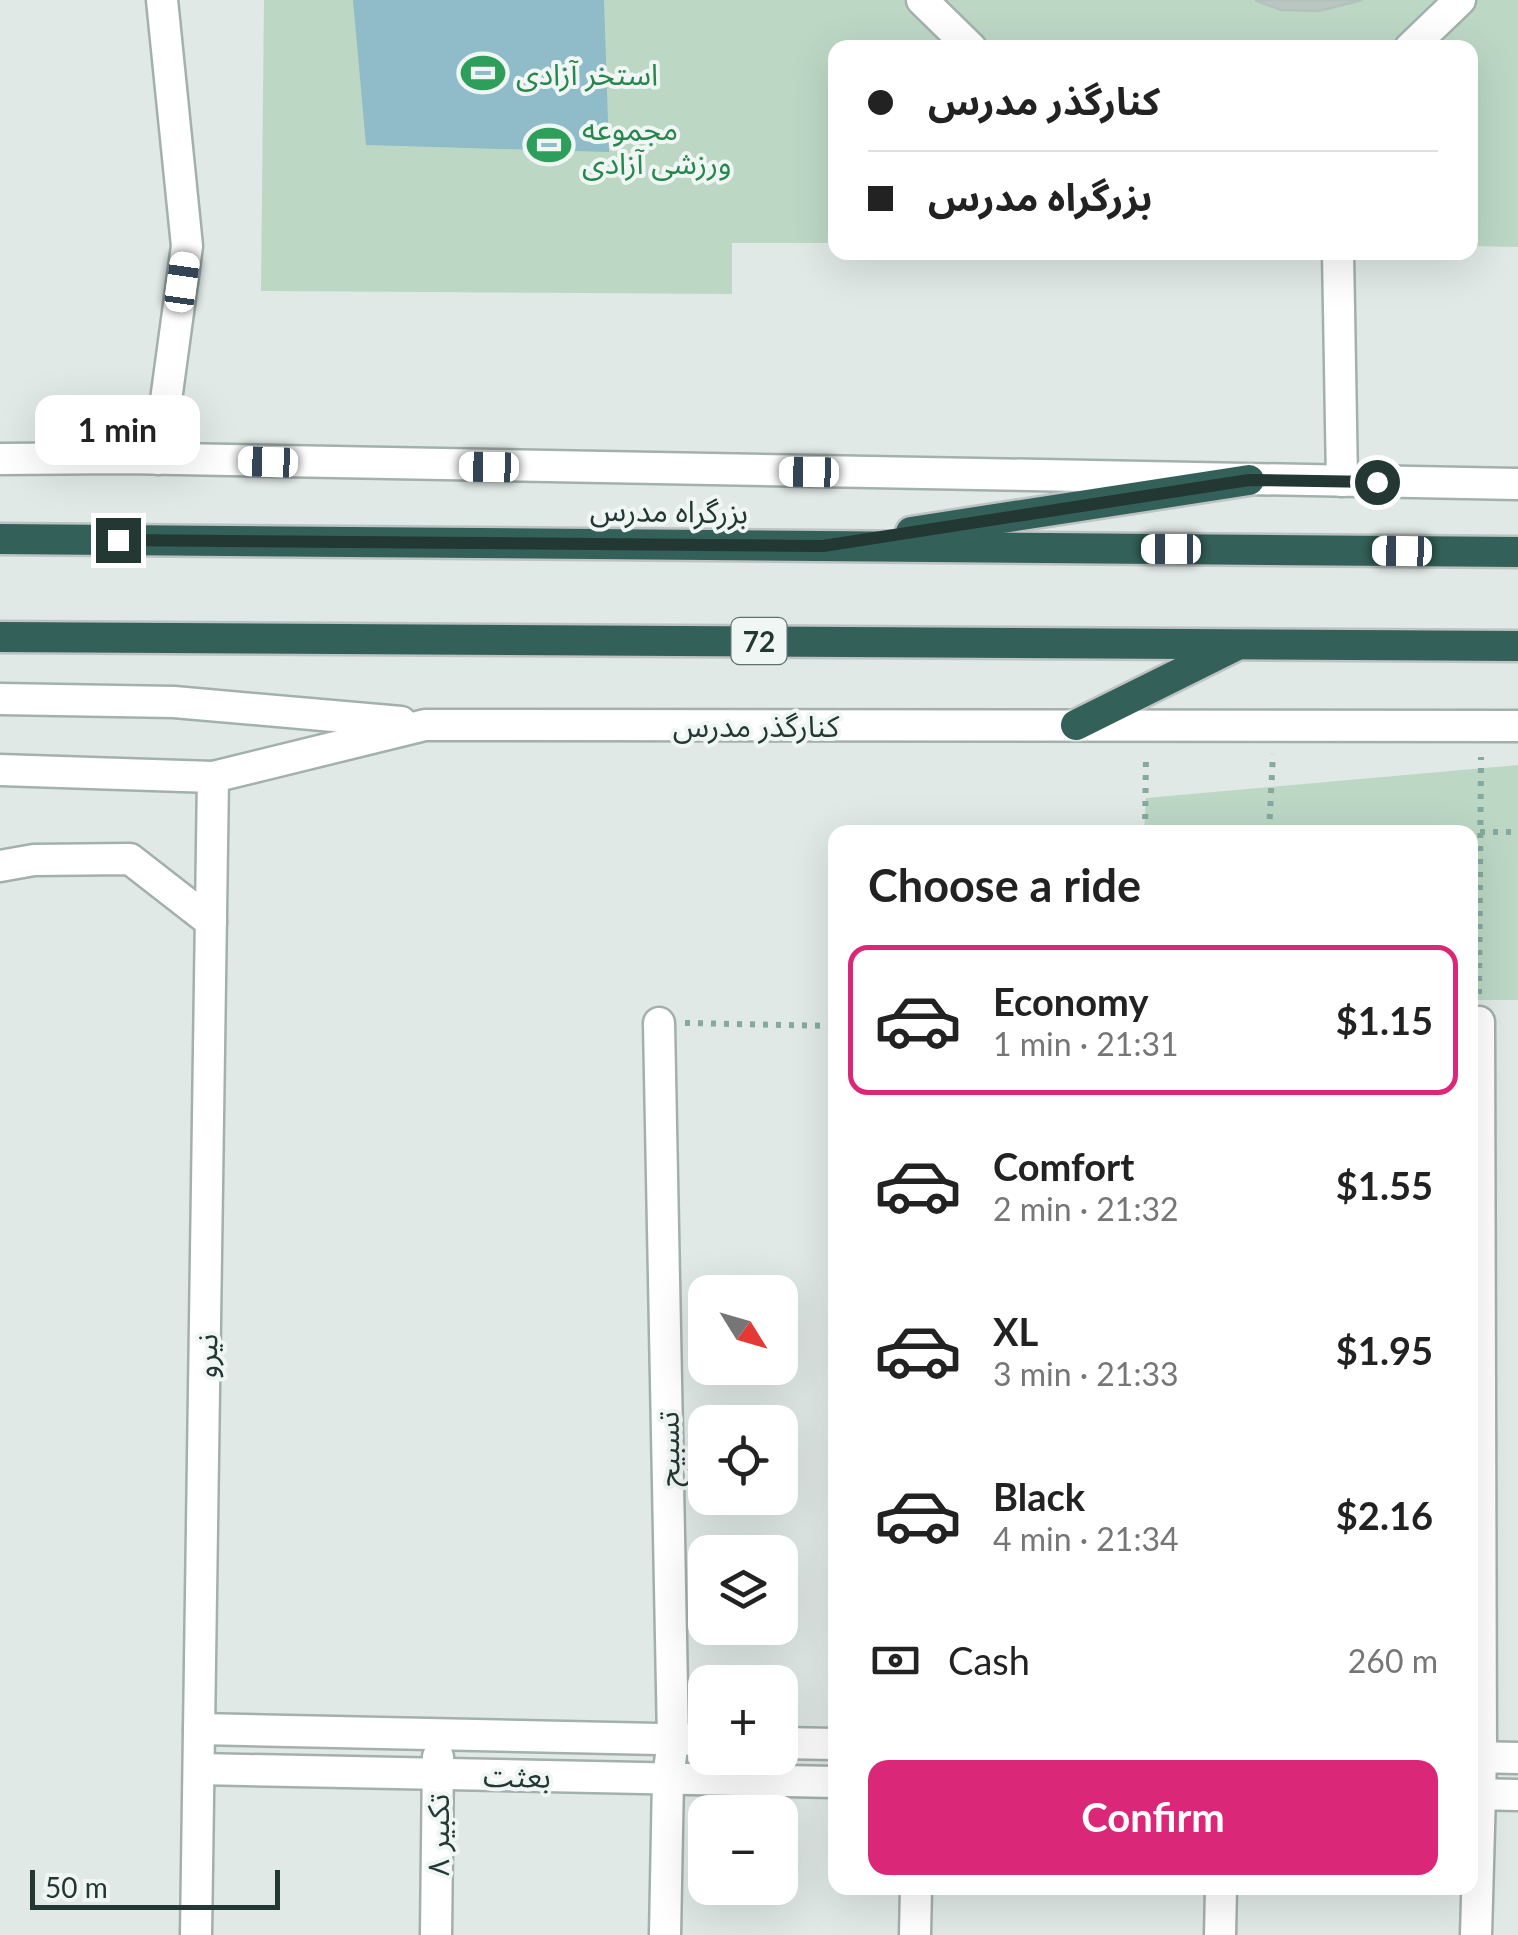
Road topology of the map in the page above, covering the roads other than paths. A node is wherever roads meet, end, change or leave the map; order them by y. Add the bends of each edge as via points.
1 (162, 0) edge
2 (922, 0) edge
3 (1460, 0) edge
4 (963, 40) edge
5 (1418, 40) edge
6 (1338, 260) edge
7 (0, 459) edge
8 (158, 459) junction
9 (1249, 480) junction
10 (1342, 481) junction
11 (1518, 484) edge
12 (0, 538) edge
13 (823, 546) junction
14 (1518, 552) edge
15 (0, 637) edge
16 (1240, 643) junction
17 (1518, 646) edge
18 (0, 699) edge
19 (425, 724) junction
20 (1076, 724) junction
21 (1518, 726) edge
22 (0, 770) edge
23 (213, 776) junction
24 (0, 866) edge
25 (211, 922) junction
26 (659, 1023) road end
27 (200, 1729) junction
28 (441, 1734) junction
29 (673, 1740) junction
30 (688, 1740) edge
31 (798, 1743) edge
32 (828, 1744) edge
33 (1478, 1757) edge
34 (1518, 1758) edge
35 (199, 1769) junction
36 (437, 1774) junction
37 (668, 1778) junction
38 (828, 1782) edge
39 (1478, 1794) edge
40 (1518, 1795) edge
41 (916, 1895) edge
42 (1220, 1895) edge
43 (1475, 1895) edge
44 (196, 1935) edge
45 (436, 1935) edge
46 (666, 1935) edge
47 (915, 1935) edge
48 (1220, 1935) edge
49 (1476, 1935) edge

1 - 8 street via 187,246
2 - 4 street
3 - 5 street
6 - 10 street
7 - 8 street
8 - 9 street
9 - 10 street
9 - 13 highway
10 - 11 street
12 - 13 highway, بزرگراه مدرس
13 - 14 highway, بزرگراه مدرس
15 - 16 highway, 72
16 - 17 highway, 72
16 - 20 highway
18 - 19 street via 174,702
19 - 20 street, کنارگذر مدرس
19 - 23 street, کنارگذر مدرس
20 - 21 street, کنارگذر مدرس
22 - 23 street, کنارگذر مدرس
23 - 25 street, نیرو
24 - 25 street via 130,859
25 - 27 street, نیرو
26 - 29 street, تسبیح
27 - 28 street, بعثت
27 - 35 street, نیرو
28 - 29 street, بعثت
28 - 36 street, تکبیر ۸
29 - 30 street, بعثت
29 - 37 street, تسبیح
31 - 32 street
33 - 34 street
35 - 36 street, بعثت
35 - 44 street, نیرو
36 - 37 street, بعثت
36 - 45 street, تکبیر ۸
37 - 38 street, بعثت
37 - 46 street, تسبیح
39 - 40 street
41 - 47 street
42 - 48 street
43 - 49 street

